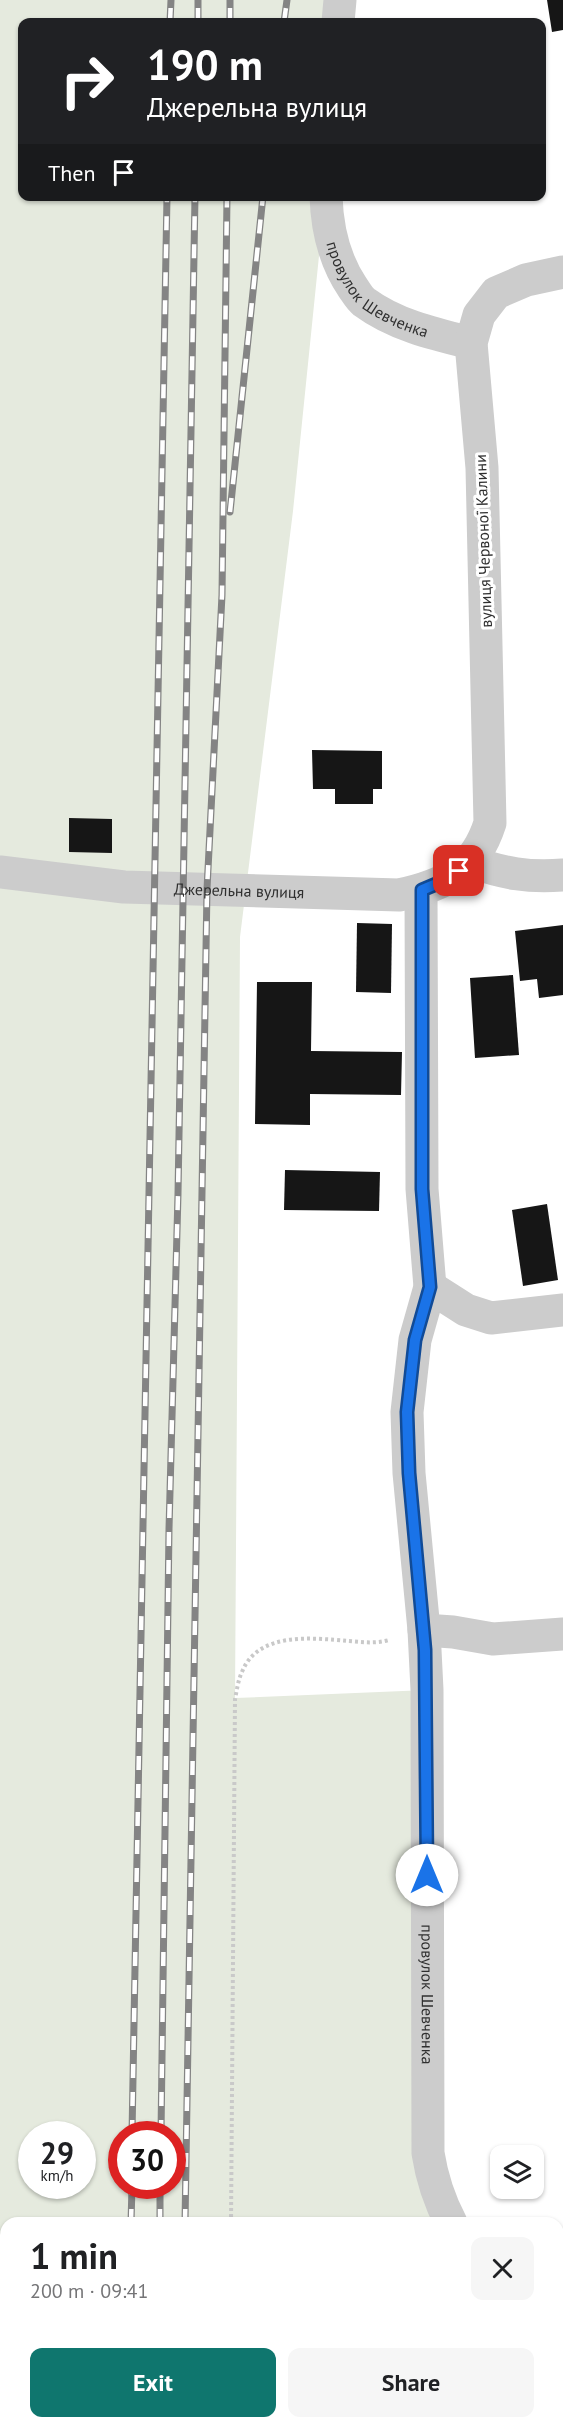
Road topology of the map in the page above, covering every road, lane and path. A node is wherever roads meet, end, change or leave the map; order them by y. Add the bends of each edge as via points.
1 (339, 0) edge
2 (338, 18) edge
3 (326, 201) edge
4 (563, 272) edge
5 (471, 343) junction
6 (471, 862) junction
7 (0, 872) edge
8 (563, 875) edge
9 (422, 890) junction
10 (430, 1287) junction
11 (563, 1310) edge
12 (424, 1630) junction
13 (563, 1634) edge
14 (445, 2212) edge
15 (231, 2217) edge

1 - 2 street
3 - 5 street, провулок Шевченка via 330,240 343,273 362,301 431,334
4 - 5 street, вулиця Червоної Калини via 526,280 496,293 479,315
5 - 6 street, вулиця Червоної Калини via 482,468 490,823 484,843
6 - 8 street via 506,874
6 - 9 street, Джерельна вулиця via 448,879
7 - 9 street, Джерельна вулиця via 124,887 375,896
9 - 10 street, провулок Шевченка via 422,1189
10 - 11 street via 466,1310 491,1318
10 - 12 street, провулок Шевченка via 415,1340 407,1412
12 - 13 street via 493,1639
12 - 14 street, провулок Шевченка via 428,2153 431,2177
12 - 15 path via 379,1643 321,1638 280,1640 257,1651 242,1670 235,1699

